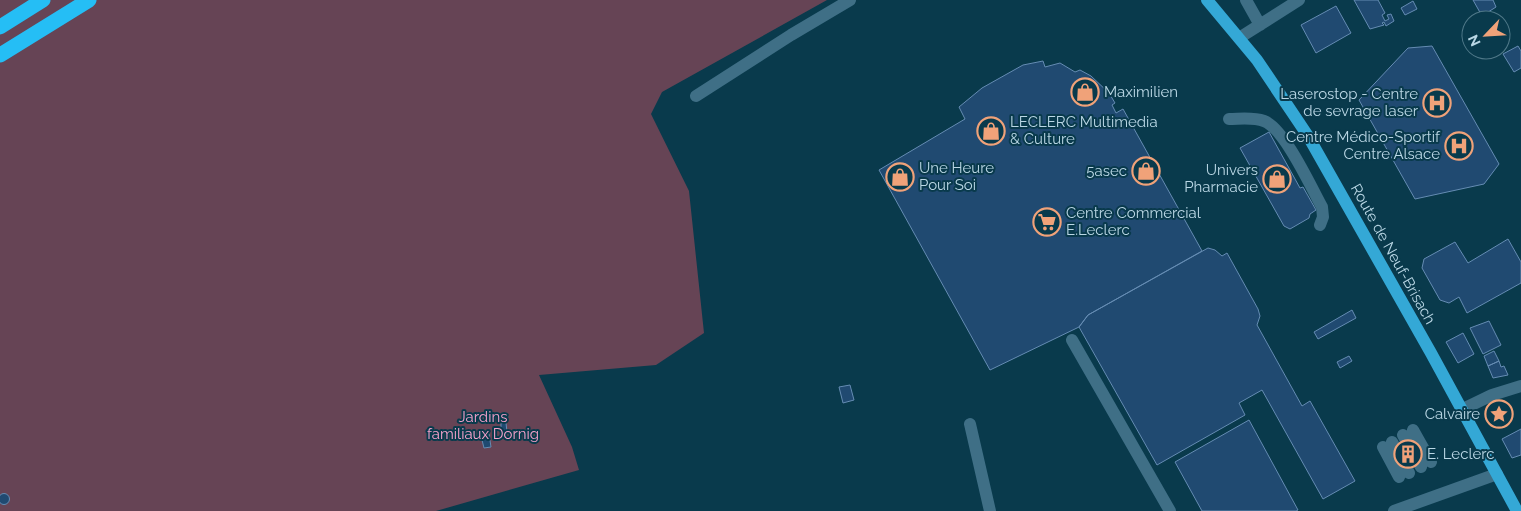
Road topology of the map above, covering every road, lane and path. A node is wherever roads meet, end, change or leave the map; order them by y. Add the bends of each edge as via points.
1 (43, 0) edge
2 (89, 0) edge
3 (850, 0) edge
4 (1206, 0) edge
5 (1246, 0) edge
6 (1299, 0) edge
7 (1260, 25) junction
8 (0, 27) edge
9 (1239, 38) junction
10 (0, 55) edge
11 (696, 96) dead end
12 (1229, 120) dead end
13 (1320, 225) dead end
14 (1072, 340) dead end
15 (1521, 386) edge
16 (1461, 410) junction
17 (970, 424) dead end
18 (1408, 432) dead end
19 (1387, 444) dead end
20 (1426, 464) dead end
21 (1497, 474) junction
22 (1404, 475) dead end
23 (990, 511) edge
24 (1170, 511) edge
25 (1394, 511) edge
26 (1517, 511) edge

1 - 8 highway
2 - 10 highway
3 - 11 street
4 - 9 main road, Route de Neuf-Brisach
5 - 7 street
6 - 7 street
7 - 9 street
9 - 16 main road, Route de Neuf-Brisach via 1272,80 1308,136
12 - 13 street via 1260,119 1282,135 1322,207
14 - 24 street
15 - 16 street
16 - 21 main road, Route de Neuf-Brisach
17 - 23 street
18 - 20 street
19 - 22 street
21 - 25 street
21 - 26 main road, Route de Neuf-Brisach

